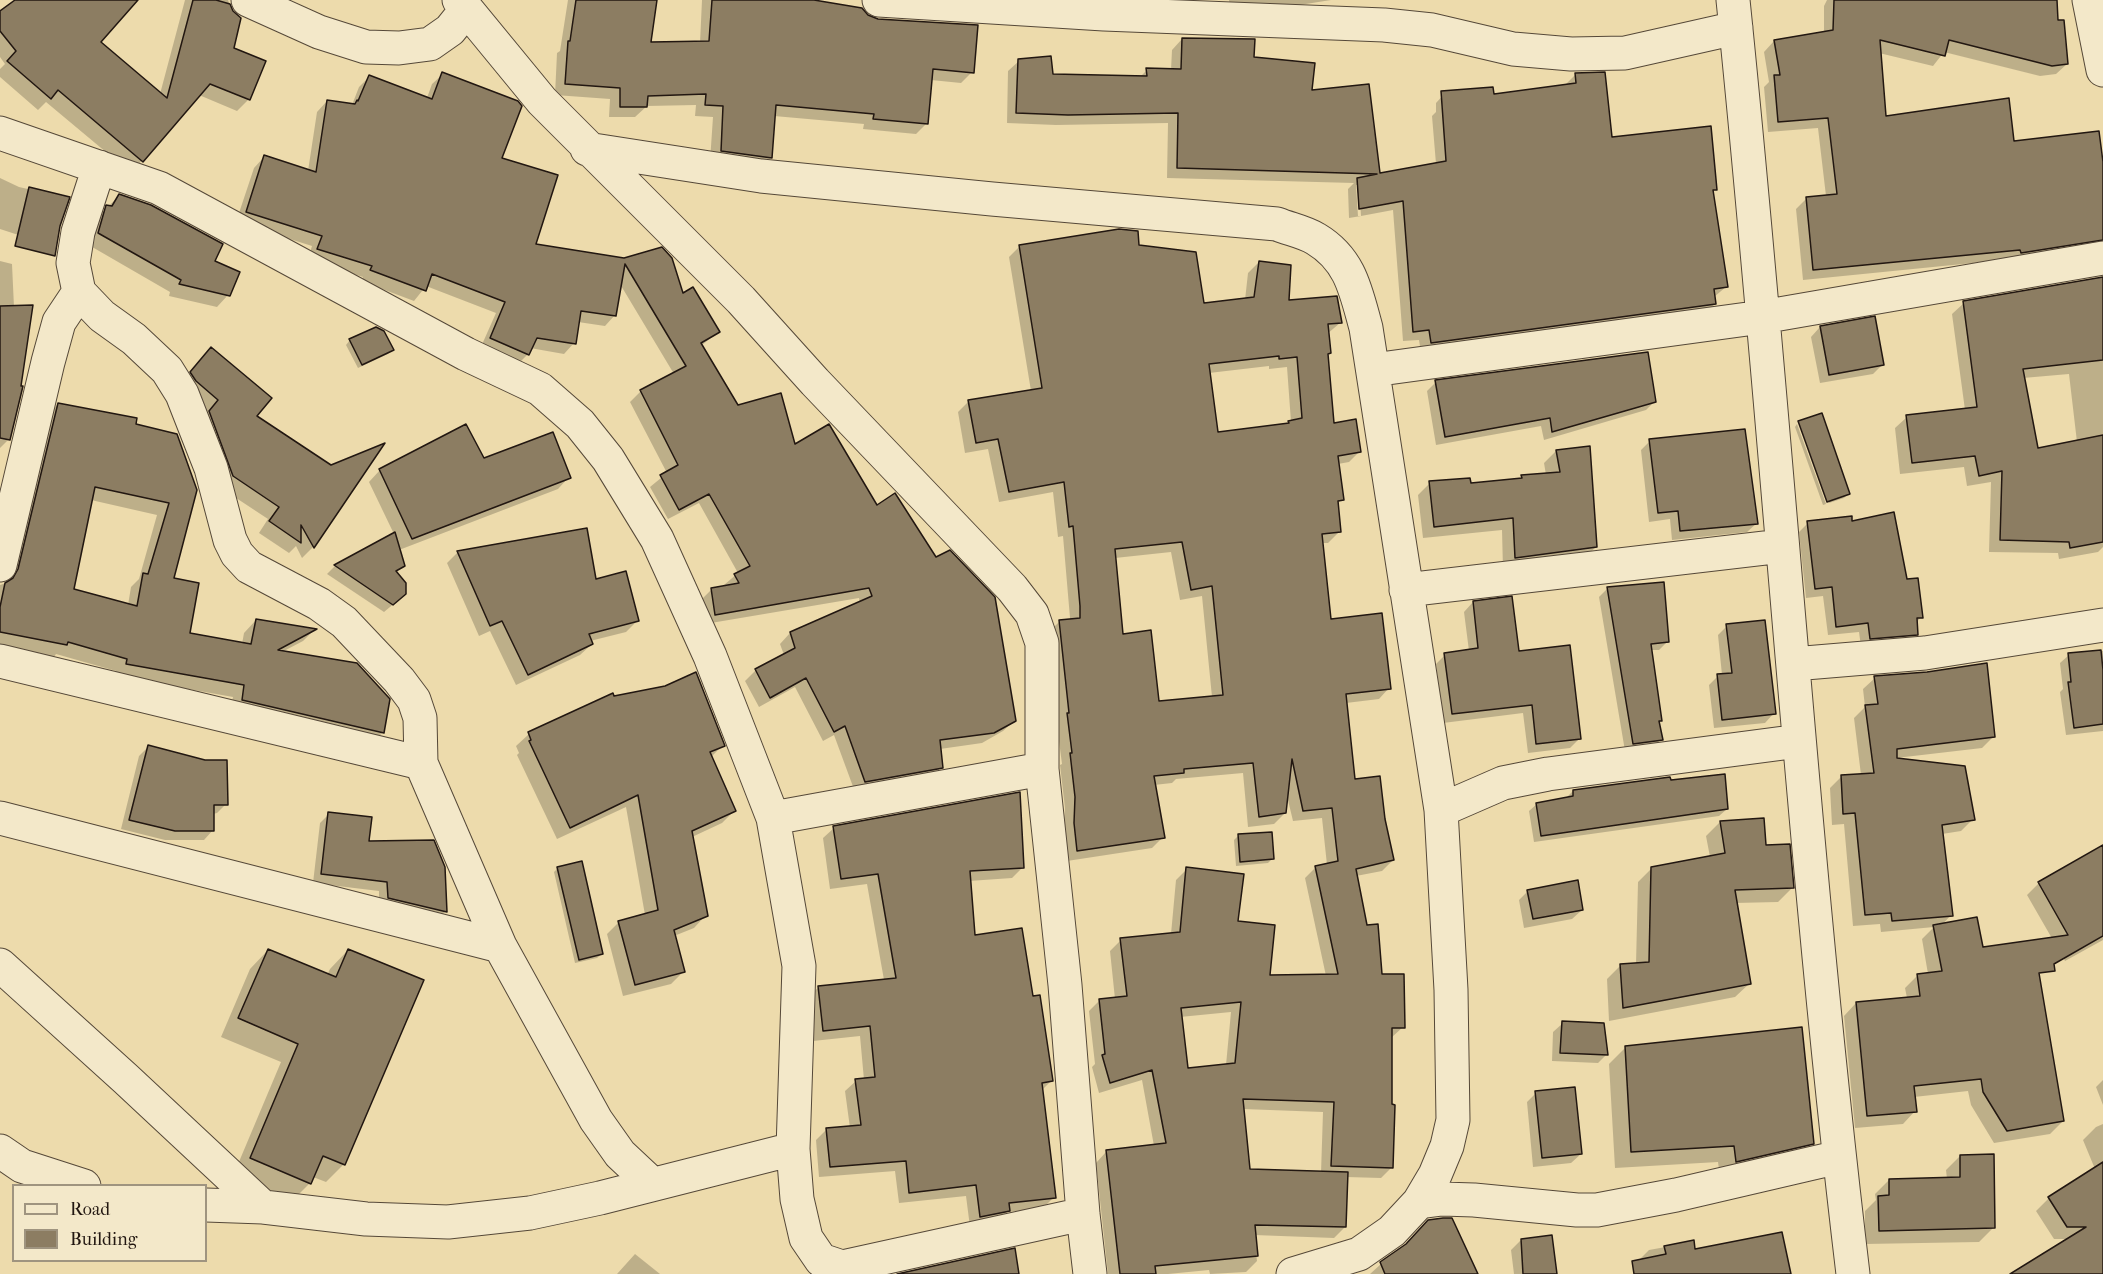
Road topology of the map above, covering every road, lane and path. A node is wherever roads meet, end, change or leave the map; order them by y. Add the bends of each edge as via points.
1 (248, 0) edge
2 (879, 0) edge
3 (2089, 0) edge
4 (462, 5) edge
5 (1735, 14) edge
6 (2103, 70) edge
7 (0, 133) edge
8 (587, 148) junction
9 (99, 167) junction
10 (2103, 258) edge
11 (80, 292) junction
12 (1762, 316) junction
13 (1373, 370) junction
14 (1782, 546) junction
15 (0, 565) edge
16 (1406, 590) junction
17 (2103, 625) edge
18 (0, 661) edge
19 (1792, 664) junction
20 (1799, 741) junction
21 (421, 763) junction
22 (1042, 769) junction
23 (1442, 810) junction
24 (0, 818) edge
25 (773, 818) junction
26 (500, 946) junction
27 (0, 965) edge
28 (793, 1149) junction
29 (0, 1151) edge
30 (1839, 1157) junction
31 (81, 1184) edge
32 (652, 1184) junction
33 (1419, 1202) junction
34 (207, 1205) edge
35 (263, 1207) junction
36 (1083, 1214) junction
37 (1090, 1274) edge
38 (1293, 1274) edge
39 (1853, 1274) edge

1 - 4 street via 319,32 366,47 399,48 430,44 450,30
2 - 5 street via 1384,25 1432,30 1513,49 1571,54 1624,52
3 - 6 street
4 - 8 street
5 - 12 street
7 - 9 street
8 - 13 street via 761,176 1276,224 1316,239 1342,260 1366,327
8 - 22 street via 741,300 1024,602 1042,644
9 - 11 street via 78,232 73,263
9 - 25 street via 159,188 446,344 540,389 580,424 608,459 657,539 710,656
10 - 12 street
11 - 15 street via 56,332
11 - 21 street via 102,316 167,370 182,394 204,448 237,554 249,567 319,604 344,622 410,693 420,718
12 - 13 street
12 - 14 street
13 - 16 street
14 - 16 street
14 - 19 street
16 - 23 street
17 - 19 street via 1924,653
18 - 21 street
19 - 20 street
20 - 23 street via 1548,774 1503,783
20 - 30 street
21 - 26 street
22 - 25 street
22 - 36 street via 1065,985
23 - 33 street via 1453,1120 1448,1146
24 - 26 street
25 - 28 street via 799,966
26 - 32 street via 596,1120 620,1154
27 - 35 street
28 - 32 street
28 - 36 street via 796,1199 806,1238 821,1260 842,1267
29 - 31 street via 22,1166
30 - 33 street via 1597,1210 1474,1200
30 - 39 street
32 - 35 street via 530,1213 448,1222 366,1219
33 - 38 street via 1392,1231 1359,1254
34 - 35 street
36 - 37 street

